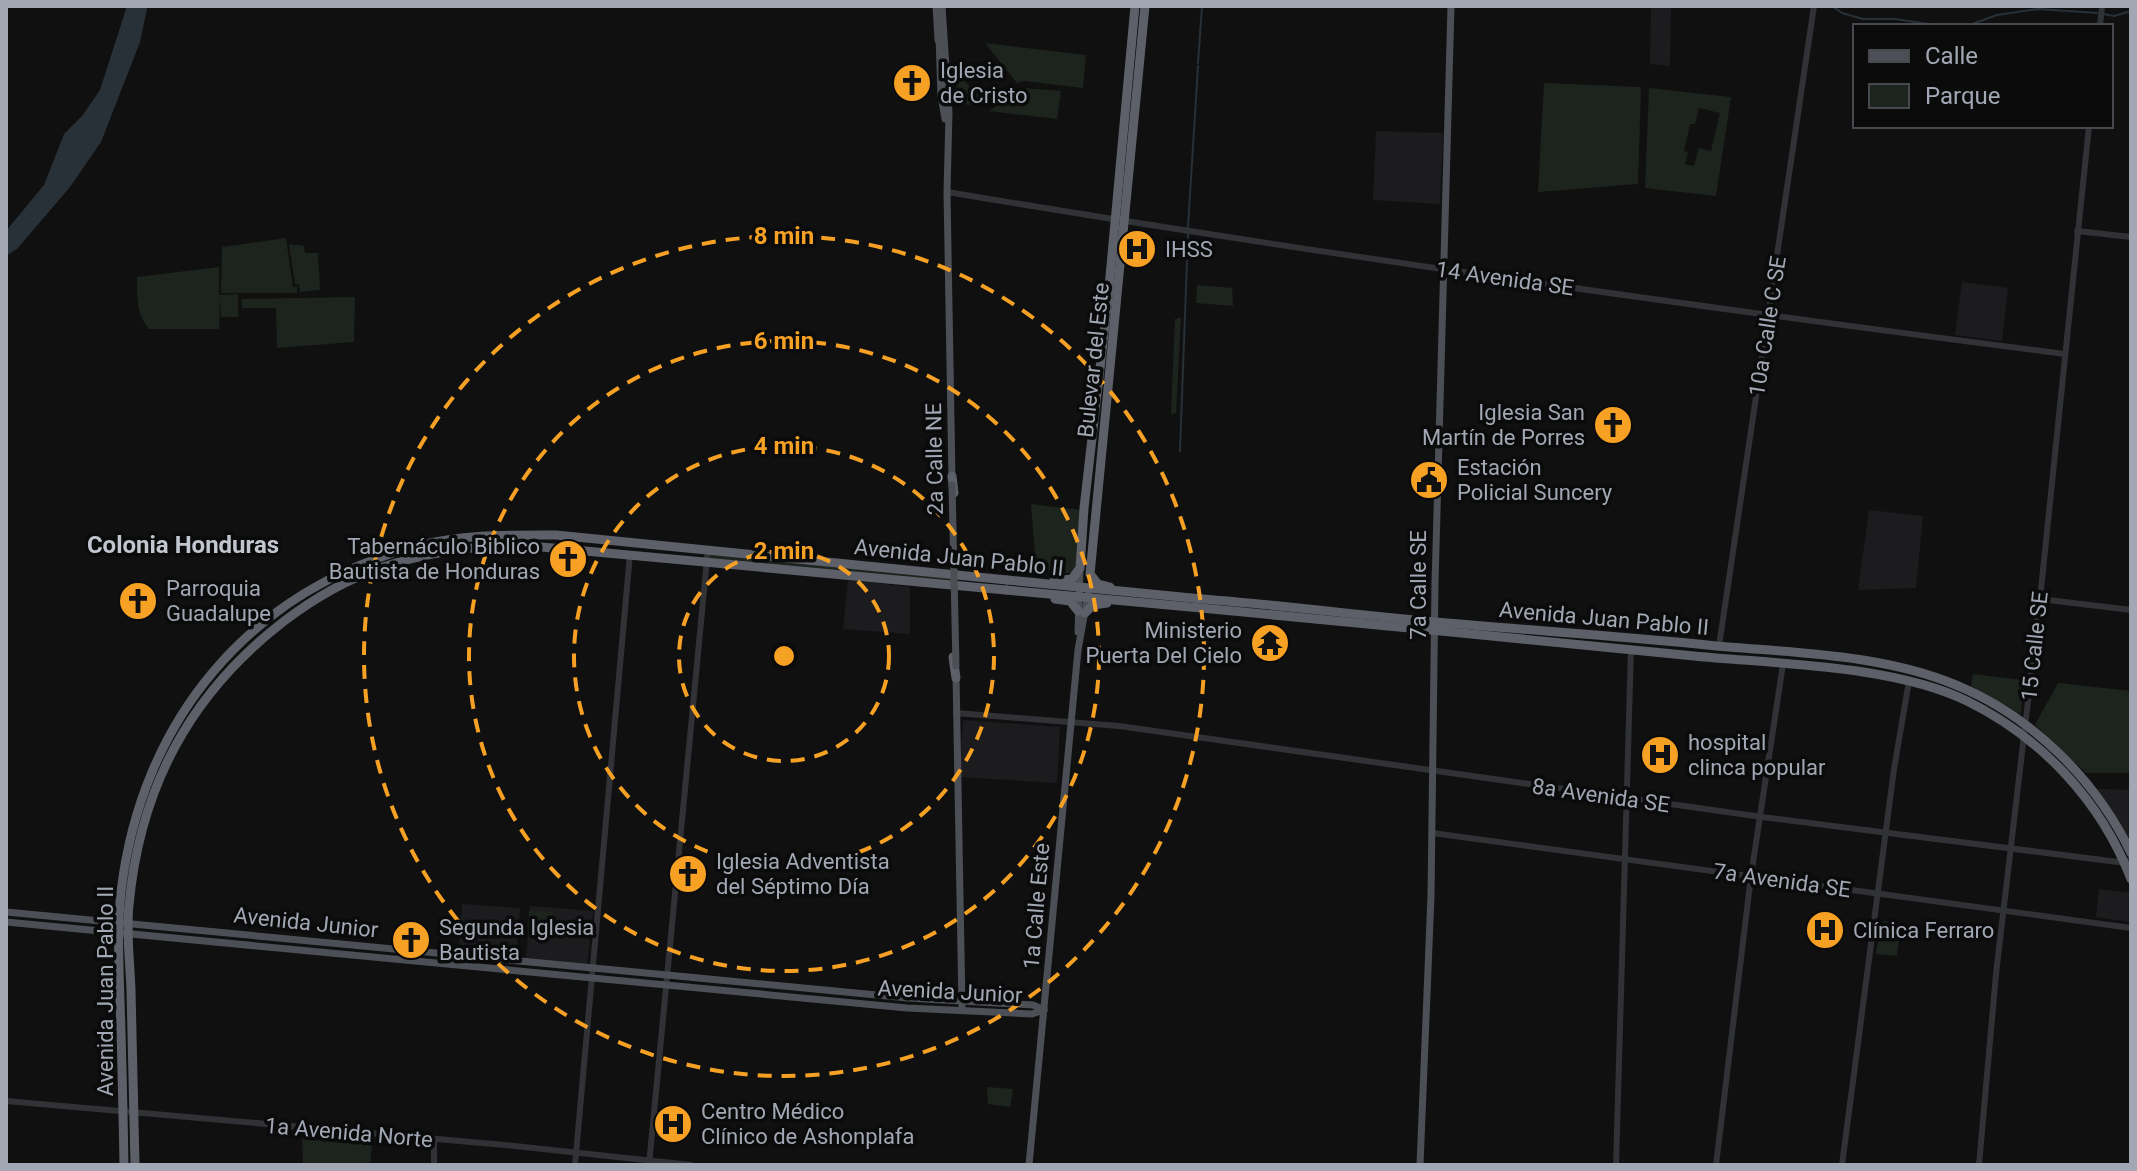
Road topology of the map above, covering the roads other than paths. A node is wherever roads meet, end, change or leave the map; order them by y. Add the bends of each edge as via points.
1 (939, 6) edge
2 (1135, 6) edge
3 (1145, 6) edge
4 (1451, 6) edge
5 (1814, 6) edge
6 (2102, 7) edge
7 (2101, 22) edge
8 (2089, 128) edge
9 (947, 129) junction
10 (947, 192) junction
11 (1120, 221) junction
12 (2077, 231) junction
13 (2131, 237) edge
14 (1444, 269) junction
15 (1769, 316) junction
16 (2065, 354) junction
17 (952, 480) junction
18 (708, 549) junction
19 (630, 554) junction
20 (706, 562) junction
21 (955, 562) junction
22 (1080, 568) junction
23 (933, 572) junction
24 (1090, 574) junction
25 (1046, 580) junction
26 (970, 582) junction
27 (981, 583) junction
28 (941, 584) junction
29 (1124, 588) junction
30 (955, 597) junction
31 (1046, 598) junction
32 (2040, 599) junction
33 (1121, 604) junction
34 (1222, 606) junction
35 (2131, 610) edge
36 (1081, 612) junction
37 (1352, 613) junction
38 (1332, 622) junction
39 (1436, 627) junction
40 (1719, 646) junction
41 (1631, 649) junction
42 (1783, 664) junction
43 (956, 678) junction
44 (1909, 681) junction
45 (956, 713) junction
46 (1071, 720) junction
47 (2026, 726) junction
48 (2024, 737) junction
49 (152, 769) junction
50 (1433, 770) junction
51 (1626, 798) junction
52 (150, 803) junction
53 (1762, 817) junction
54 (1885, 832) junction
55 (1432, 833) junction
56 (2011, 848) junction
57 (2131, 853) edge
58 (1623, 858) junction
59 (2129, 868) edge
60 (1751, 876) junction
61 (1878, 894) junction
62 (2004, 911) junction
63 (6, 912) edge
64 (6, 922) edge
65 (124, 928) junction
66 (2131, 928) edge
67 (591, 973) junction
68 (667, 975) junction
69 (666, 985) junction
70 (962, 1002) junction
71 (1044, 1010) junction
72 (962, 1013) junction
73 (6, 1101) edge
74 (128, 1112) junction
75 (434, 1140) junction
76 (575, 1153) junction
77 (649, 1162) edge
78 (124, 1165) edge
79 (135, 1165) edge
80 (434, 1165) edge
81 (575, 1165) edge
82 (691, 1165) edge
83 (1029, 1165) edge
84 (1420, 1165) edge
85 (1616, 1165) edge
86 (1716, 1165) edge
87 (1842, 1165) edge
88 (1979, 1165) edge

1 - 9 main road, 2a Calle NE
1 - 9 main road
2 - 11 highway, Bulevar del Este
3 - 11 highway, Bulevar del Este
4 - 14 main road, 7a Calle SE
5 - 15 street, 10a Calle C SE
6 - 7 street
8 - 12 street, 15 Calle SE
9 - 10 main road, 2a Calle NE
10 - 11 street, 14 Avenida SE
10 - 17 main road, 2a Calle NE
11 - 14 street, 14 Avenida SE
11 - 22 highway, Bulevar del Este
11 - 24 highway, Bulevar del Este
12 - 13 street
12 - 16 street, 15 Calle SE
14 - 15 street, 14 Avenida SE
14 - 39 main road, 7a Calle SE
15 - 16 street, 14 Avenida SE
15 - 40 street, 10a Calle C SE
16 - 32 street, 15 Calle SE
17 - 21 highway
17 - 43 main road, 2a Calle NE, bridge
18 - 20 street
18 - 23 highway, Avenida Juan Pablo II
18 - 49 highway, Avenida Juan Pablo II via 556,535 494,536 417,546 352,569 279,611 233,649 192,698
19 - 20 highway, Avenida Juan Pablo II
19 - 52 highway, Avenida Juan Pablo II via 544,546 466,548 383,567 340,586 294,614 233,665 183,730
19 - 67 street
20 - 28 highway, Avenida Juan Pablo II
20 - 68 street
21 - 23 highway via 945,571
21 - 26 highway
22 - 25 highway via 1072,579
22 - 36 main road, 1a Calle Este
23 - 26 highway, Avenida Juan Pablo II
24 - 29 highway via 1102,586
24 - 36 main road, 1a Calle Este
25 - 27 highway via 995,576
25 - 31 highway via 1052,587
26 - 27 highway, Avenida Juan Pablo II
26 - 28 highway, Avenida Juan Pablo II
26 - 30 highway
27 - 31 highway via 994,593
27 - 34 highway, Avenida Juan Pablo II, bridge
28 - 30 highway
29 - 33 highway
29 - 34 highway via 1209,596
30 - 43 highway
31 - 36 highway via 1070,601
32 - 35 street
32 - 47 street, 15 Calle SE
33 - 34 highway via 1209,613
33 - 36 highway via 1099,602
34 - 37 highway, Avenida Juan Pablo II
34 - 38 highway, Avenida Juan Pablo II
36 - 46 main road, 1a Calle Este
37 - 38 highway
37 - 39 highway, Avenida Juan Pablo II
38 - 39 highway, Avenida Juan Pablo II
39 - 40 highway, Avenida Juan Pablo II
39 - 41 highway, Avenida Juan Pablo II
39 - 50 main road, 7a Calle SE
40 - 47 highway, Avenida Juan Pablo II via 1847,659 1927,675 1959,686
41 - 42 highway, Avenida Juan Pablo II
41 - 51 street
42 - 44 highway, Avenida Juan Pablo II
42 - 53 street
43 - 45 main road, 2a Calle NE
44 - 48 highway, Avenida Juan Pablo II via 1968,702
44 - 54 street
45 - 46 street, 8a Avenida SE
45 - 70 main road, 2a Calle NE
46 - 50 street, 8a Avenida SE
46 - 71 main road, 1a Calle Este
47 - 48 street, 15 Calle SE
47 - 57 highway, Avenida Juan Pablo II via 2081,776
48 - 56 street, 15 Calle SE
48 - 59 highway, Avenida Juan Pablo II via 2085,796
49 - 52 highway via 145,797
49 - 65 highway, Avenida Juan Pablo II via 128,847
50 - 51 street, 8a Avenida SE
50 - 55 main road, 7a Calle SE
51 - 53 street, 8a Avenida SE
51 - 58 street
52 - 65 highway, Avenida Juan Pablo II
53 - 54 street, 8a Avenida SE
53 - 60 street
54 - 56 street, 8a Avenida SE
54 - 61 street
55 - 58 street, 7a Avenida SE
55 - 84 main road, 7a Calle SE
56 - 59 street, 8a Avenida SE
56 - 62 street, 15 Calle SE
58 - 60 street, 7a Avenida SE
58 - 85 street
60 - 61 street, 7a Avenida SE
60 - 86 street
61 - 62 street, 7a Avenida SE
61 - 87 street
62 - 66 street, 7a Avenida SE
62 - 88 street, 15 Calle SE
63 - 65 main road, Avenida Junior
64 - 65 main road, Avenida Junior
65 - 67 main road, Avenida Junior
65 - 74 highway, Avenida Juan Pablo II
67 - 68 main road, Avenida Junior
67 - 69 main road, Avenida Junior
67 - 76 street
68 - 69 street
68 - 70 main road, Avenida Junior
69 - 72 main road, Avenida Junior
69 - 77 street
70 - 71 main road, Avenida Junior
70 - 72 main road, 2a Calle NE
71 - 72 main road, Avenida Junior
71 - 83 main road, 1a Calle Este
73 - 74 street, 1a Avenida Norte
74 - 75 street, 1a Avenida Norte
74 - 78 highway, Avenida Juan Pablo II
74 - 79 highway, Avenida Juan Pablo II
75 - 76 street, 1a Avenida Norte
75 - 80 street
76 - 77 street, 1a Avenida Norte
76 - 81 street
77 - 82 street, 1a Avenida Norte

